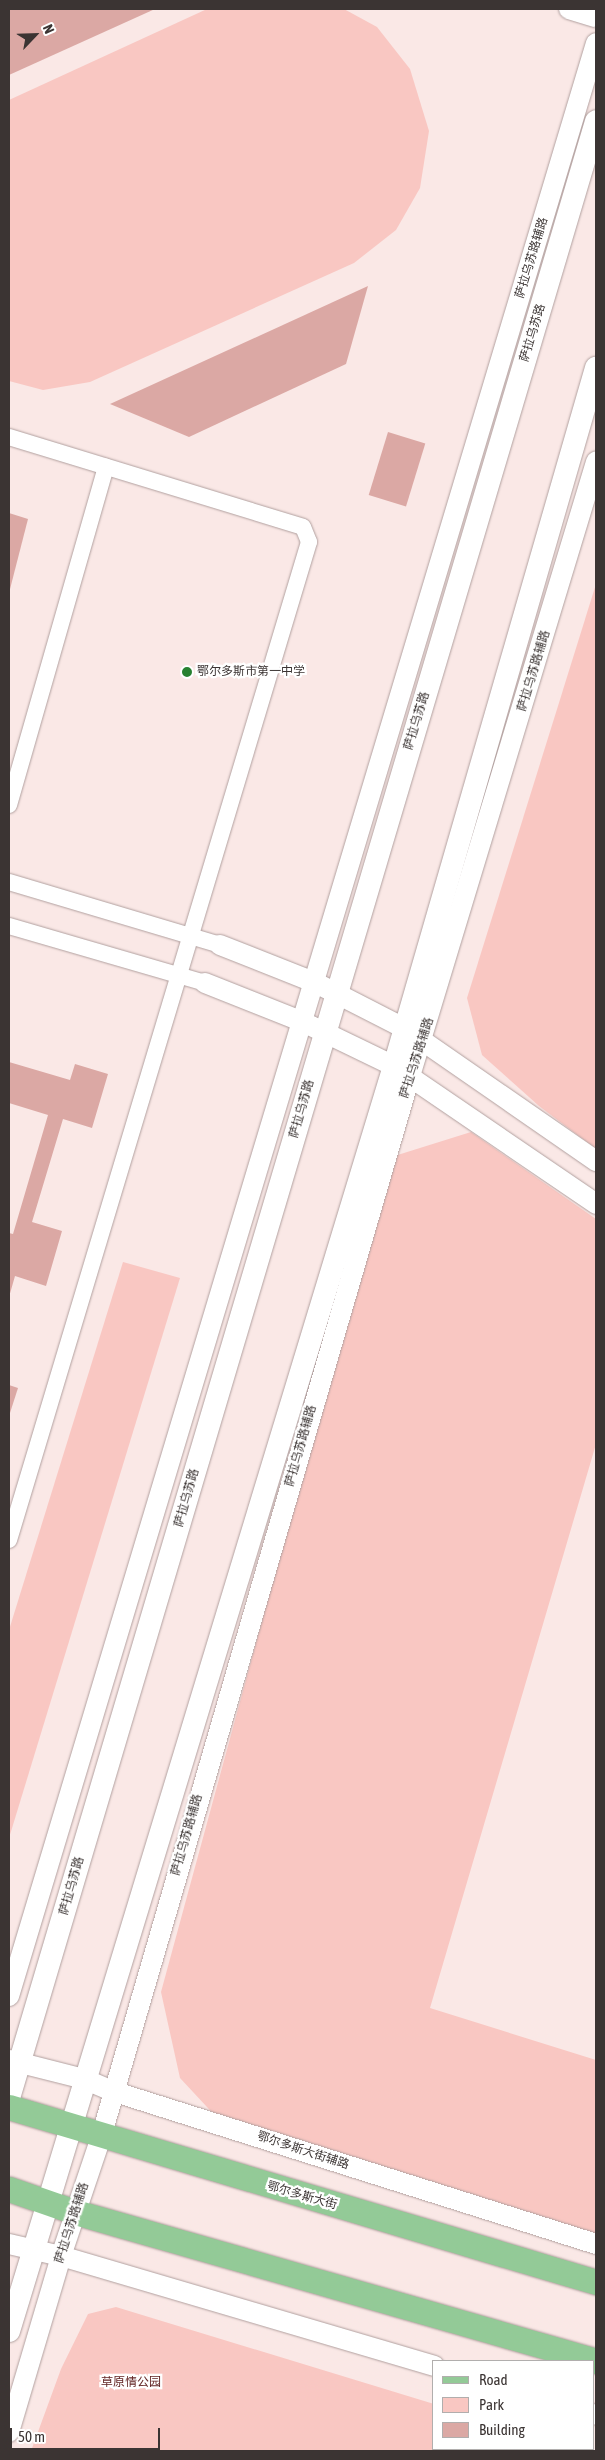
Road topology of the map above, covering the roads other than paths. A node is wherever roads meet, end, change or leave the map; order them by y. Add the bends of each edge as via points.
1 (569, 9) edge
2 (596, 17) edge
3 (596, 43) edge
4 (596, 121) edge
5 (596, 368) edge
6 (9, 437) edge
7 (596, 462) edge
8 (106, 467) junction
9 (9, 805) edge
10 (9, 882) edge
11 (9, 926) edge
12 (192, 937) junction
13 (220, 945) joint
14 (179, 976) junction
15 (206, 983) joint
16 (316, 983) junction
17 (337, 994) junction
18 (303, 1022) junction
19 (404, 1028) junction
20 (325, 1032) junction
21 (423, 1040) junction
22 (402, 1071) junction
23 (596, 1161) edge
24 (596, 1204) edge
25 (9, 1540) edge
26 (9, 1996) edge
27 (14, 2062) edge
28 (84, 2079) junction
29 (112, 2091) junction
30 (9, 2098) edge
31 (9, 2107) edge
32 (71, 2125) junction
33 (101, 2137) junction
34 (9, 2188) edge
35 (49, 2202) junction
36 (75, 2212) junction
37 (9, 2244) edge
38 (596, 2244) edge
39 (33, 2251) junction
40 (61, 2256) junction
41 (596, 2282) edge
42 (9, 2331) edge
43 (593, 2360) edge
44 (432, 2365) edge
45 (9, 2432) edge

1 - 2 street
3 - 16 street, 萨拉乌苏路辅路
4 - 17 main road, 萨拉乌苏路
5 - 19 main road
6 - 8 street
7 - 21 street, 萨拉乌苏路辅路
8 - 9 street
8 - 12 street via 303,527 309,542
10 - 12 street
11 - 14 street
12 - 13 street
12 - 14 street
13 - 16 street
14 - 15 street
14 - 25 street
15 - 18 street
16 - 17 street
16 - 18 street, 萨拉乌苏路辅路
17 - 19 street
17 - 20 main road, 萨拉乌苏路
18 - 20 street
18 - 26 street, 萨拉乌苏路辅路
19 - 21 street
19 - 22 main road
20 - 22 street
20 - 27 main road, 萨拉乌苏路
21 - 22 street, 萨拉乌苏路辅路
21 - 23 street
22 - 24 street
22 - 28 main road
22 - 29 street, 萨拉乌苏路辅路
27 - 28 street, 鄂尔多斯大街辅路
27 - 30 main road, 萨拉乌苏路
28 - 29 street, 鄂尔多斯大街辅路
28 - 32 main road
29 - 33 street, 萨拉乌苏路辅路
29 - 38 street, 鄂尔多斯大街辅路
31 - 32 main road, 鄂尔多斯大街
32 - 33 main road, 鄂尔多斯大街
32 - 35 main road
33 - 36 street, 萨拉乌苏路辅路
33 - 41 main road, 鄂尔多斯大街
34 - 35 main road
35 - 36 main road
35 - 39 main road
36 - 40 street, 萨拉乌苏路辅路
36 - 43 main road
37 - 39 street
39 - 40 street
39 - 42 main road
40 - 44 street
40 - 45 street, 萨拉乌苏路辅路

